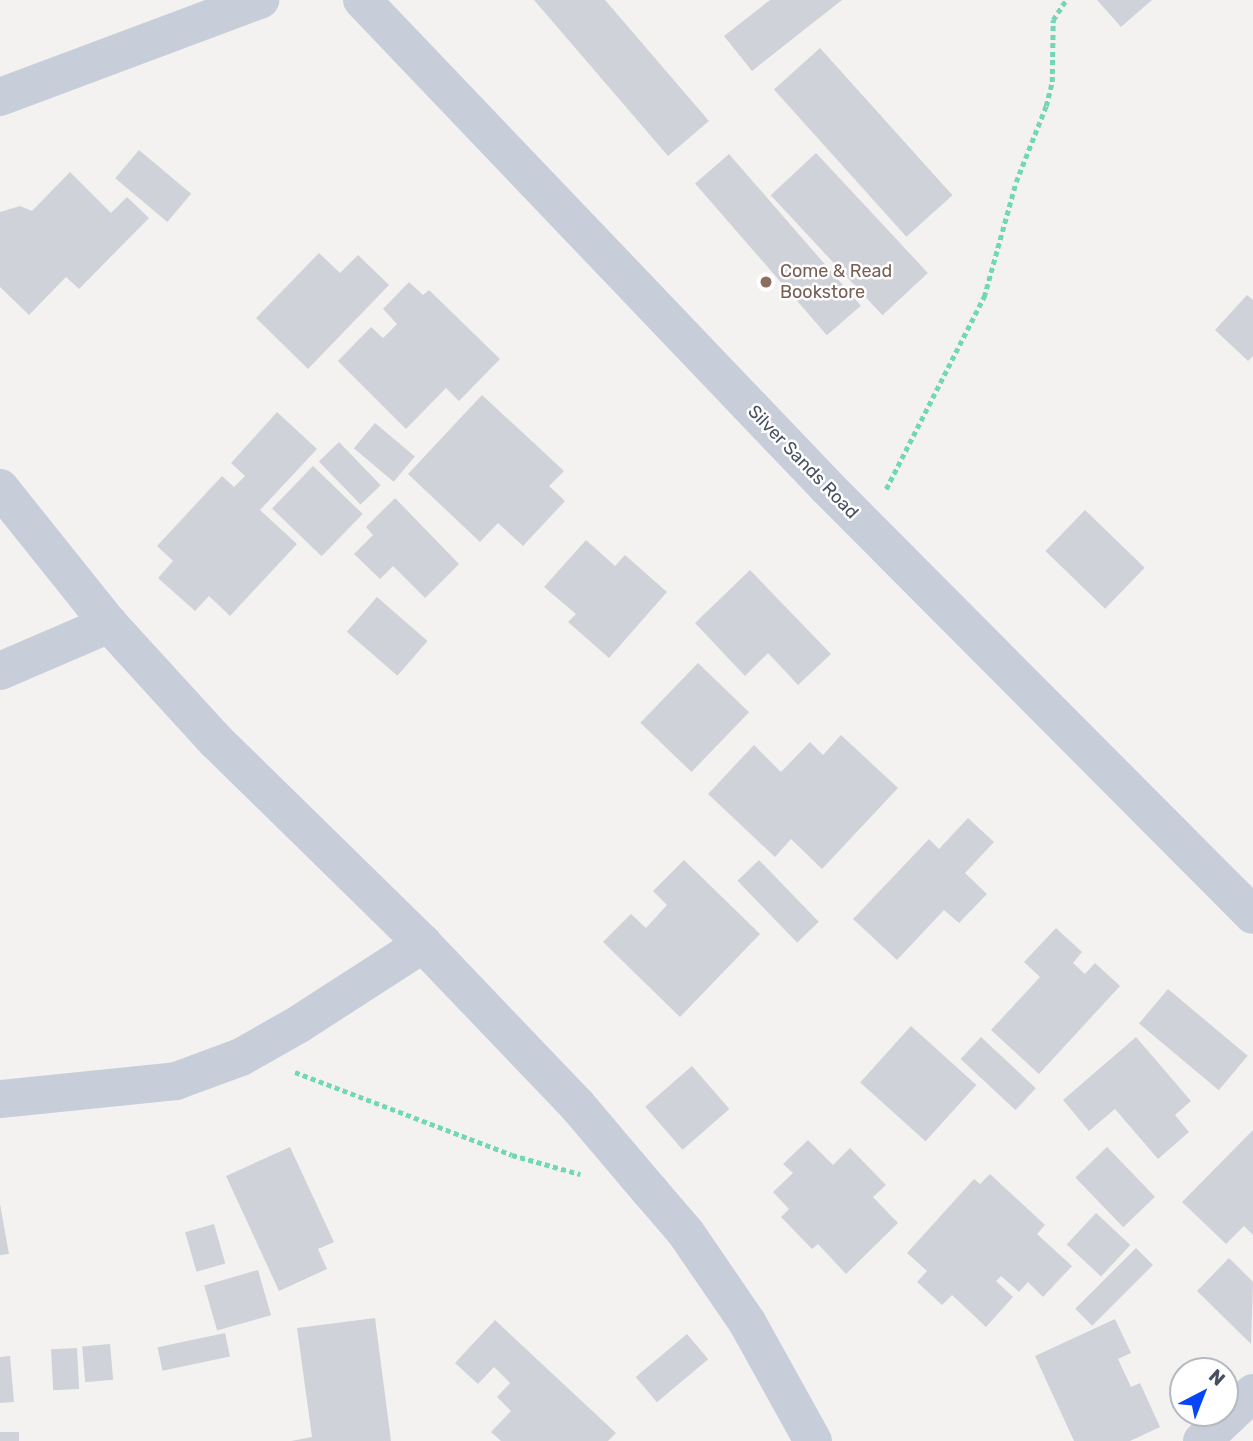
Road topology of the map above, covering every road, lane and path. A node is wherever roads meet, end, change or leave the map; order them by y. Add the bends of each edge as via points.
1 (260, 0) edge
2 (362, 0) edge
3 (1066, 0) edge
4 (0, 97) edge
5 (0, 488) edge
6 (866, 527) junction
7 (109, 624) junction
8 (0, 671) edge
9 (1253, 915) edge
10 (423, 944) junction
11 (241, 1057) junction
12 (0, 1099) edge
13 (650, 1191) junction
14 (1253, 1393) edge
15 (813, 1441) edge
16 (1202, 1441) edge

1 - 4 street
2 - 6 street, Silver Sands Road
3 - 6 path via 1053,20 1052,82 1046,106 1016,183 984,297
5 - 7 street
6 - 9 street, Silver Sands Road
7 - 8 street
7 - 10 street via 216,741
10 - 11 street
10 - 13 street via 577,1105
11 - 12 street via 176,1082
11 - 13 path via 314,1078 512,1154
13 - 15 street via 747,1322
14 - 16 street

